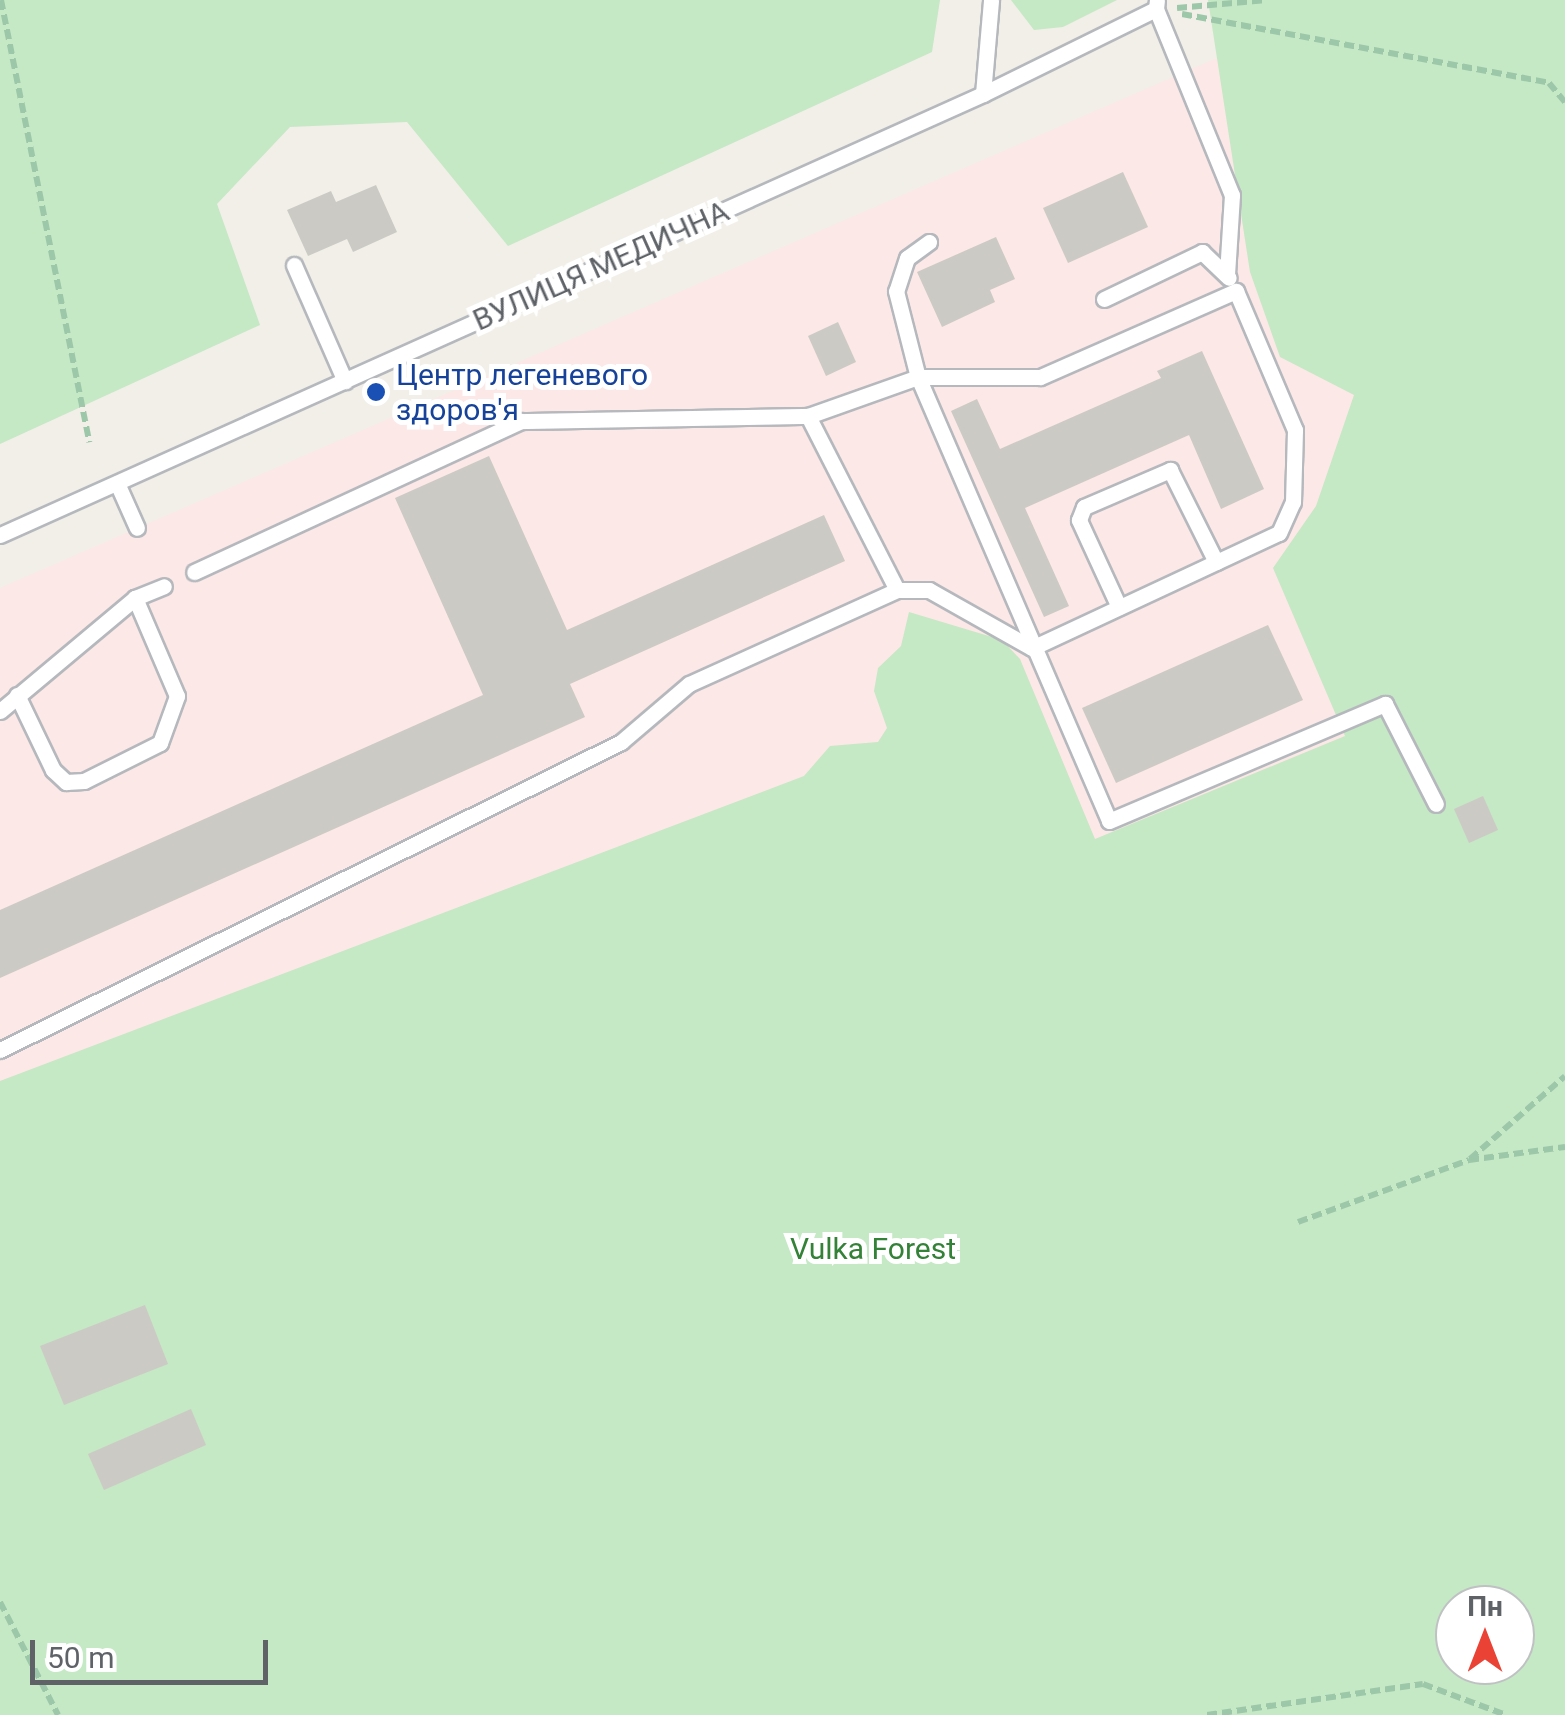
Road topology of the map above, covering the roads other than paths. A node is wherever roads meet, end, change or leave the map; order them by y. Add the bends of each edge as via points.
1 (991, 0) edge
2 (1156, 5) edge
3 (983, 94) junction
4 (928, 242) dead end
5 (294, 266) dead end
6 (1228, 275) junction
7 (1236, 291) junction
8 (1104, 299) dead end
9 (918, 377) junction
10 (345, 381) junction
11 (808, 416) junction
12 (117, 483) junction
13 (137, 528) dead end
14 (0, 535) edge
15 (1216, 562) junction
16 (194, 572) dead end
17 (164, 586) dead end
18 (897, 590) junction
19 (136, 598) junction
20 (1118, 608) junction
21 (1032, 648) junction
22 (17, 696) junction
23 (0, 711) edge
24 (1436, 804) dead end
25 (0, 1050) edge

1 - 3 lane
2 - 3 lane, ВУЛИЦЯ МЕДИЧНА
2 - 6 lane via 1232,195
3 - 10 lane, ВУЛИЦЯ МЕДИЧНА
4 - 9 lane via 908,258 896,291
5 - 10 lane
6 - 7 lane
6 - 8 lane via 1202,252
7 - 9 lane via 1040,377
7 - 15 lane via 1296,430 1293,502 1279,533
9 - 11 lane
9 - 21 lane via 1030,624
10 - 12 lane, ВУЛИЦЯ МЕДИЧНА
11 - 16 lane via 522,422
11 - 18 lane
12 - 13 lane
12 - 14 lane, ВУЛИЦЯ МЕДИЧНА
15 - 20 lane
15 - 20 lane via 1170,470 1084,507 1080,520
17 - 19 lane
18 - 21 lane via 929,590
18 - 25 lane via 689,684 621,742
19 - 22 lane
19 - 22 lane via 177,696 160,744 84,781 66,782 53,770
20 - 21 lane
21 - 24 lane via 1109,821 1386,704
22 - 23 lane

